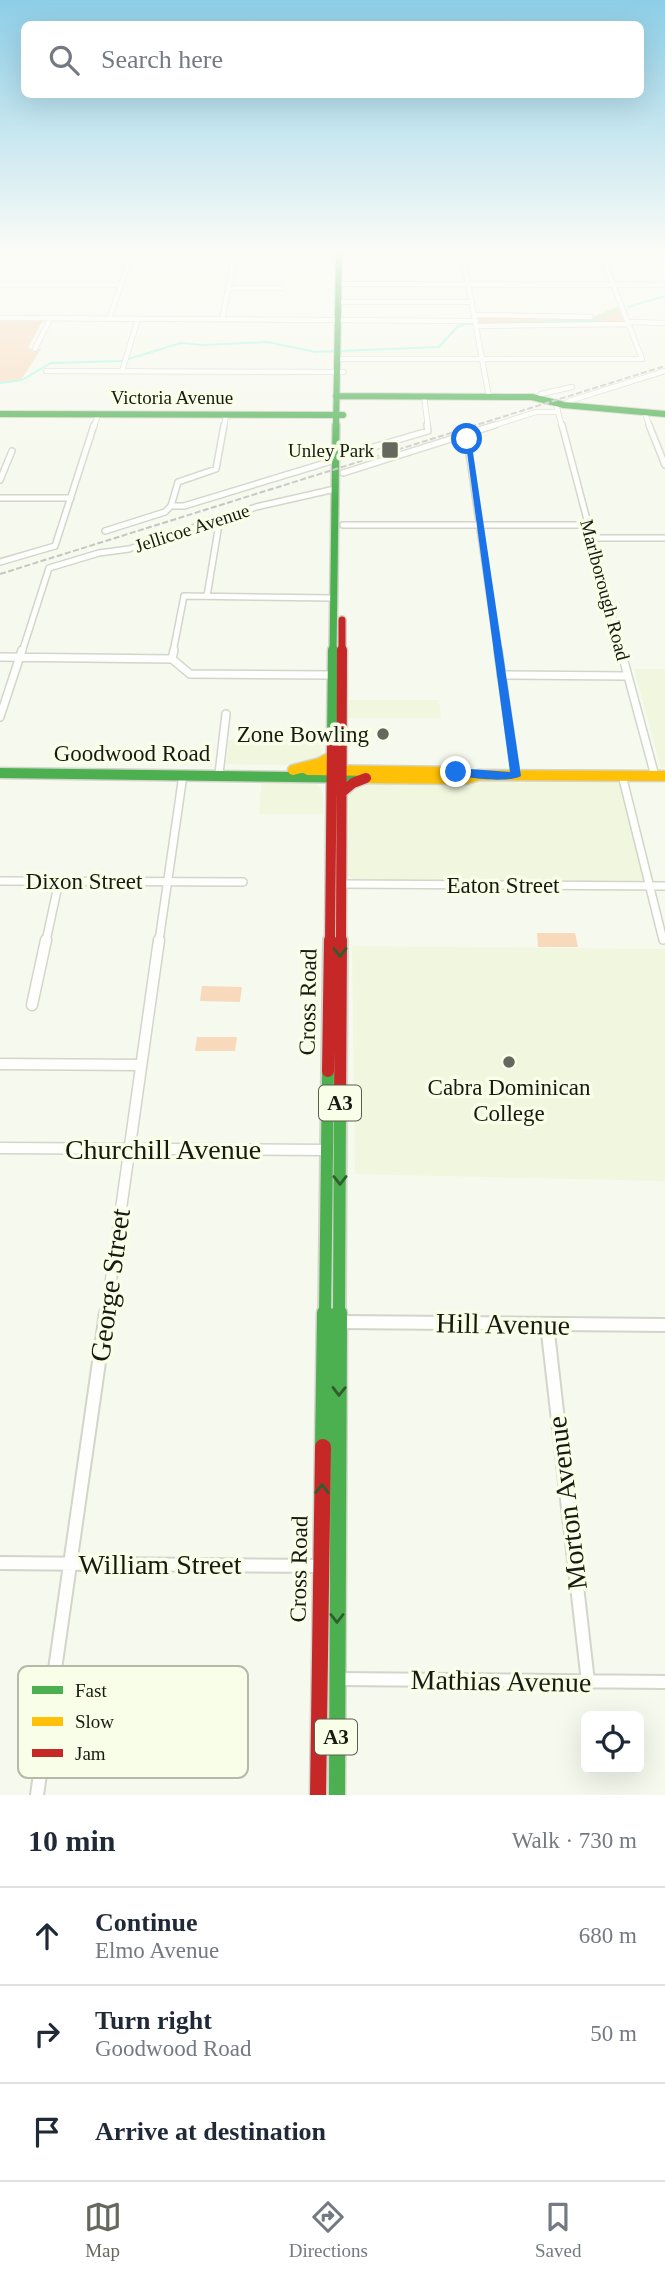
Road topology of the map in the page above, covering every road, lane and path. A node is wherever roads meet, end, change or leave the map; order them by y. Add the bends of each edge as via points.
1 (42, 335) edge
2 (133, 335) edge
3 (341, 335) edge
4 (478, 335) edge
5 (635, 335) edge
6 (35, 349) dead end
7 (340, 355) junction
8 (483, 359) junction
9 (46, 371) dead end
10 (122, 371) junction
11 (665, 371) edge
12 (340, 372) junction
13 (572, 387) dead end
14 (340, 396) junction
15 (424, 396) junction
16 (489, 397) junction
17 (537, 398) junction
18 (559, 407) junction
19 (0, 414) edge
20 (98, 414) junction
21 (645, 414) junction
22 (665, 414) edge
23 (226, 415) junction
24 (339, 415) junction
25 (464, 434) junction
26 (12, 452) dead end
27 (339, 458) junction
28 (665, 465) edge
29 (343, 473) junction
30 (0, 480) edge
31 (335, 489) junction
32 (0, 498) edge
33 (71, 498) junction
34 (171, 506) junction
35 (220, 518) junction
36 (339, 525) junction
37 (480, 525) junction
38 (588, 526) junction
39 (105, 531) dead end
40 (591, 538) junction
41 (665, 538) edge
42 (0, 562) edge
43 (207, 596) junction
44 (338, 598) junction
45 (0, 657) edge
46 (20, 657) junction
47 (172, 659) junction
48 (501, 674) junction
49 (336, 675) junction
50 (628, 676) junction
51 (226, 714) dead end
52 (0, 718) edge
53 (336, 754) junction
54 (293, 770) junction
55 (0, 773) edge
56 (219, 774) junction
57 (336, 774) junction
58 (362, 774) junction
59 (183, 775) junction
60 (264, 775) junction
61 (622, 775) junction
62 (516, 776) junction
63 (660, 776) edge
64 (315, 777) junction
65 (341, 793) junction
66 (331, 802) junction
67 (0, 881) edge
68 (60, 881) junction
69 (168, 882) junction
70 (243, 882) dead end
71 (335, 884) junction
72 (649, 886) junction
73 (665, 886) edge
74 (663, 940) dead end
75 (32, 1005) dead end
76 (0, 1064) edge
77 (141, 1065) junction
78 (0, 1147) edge
79 (130, 1148) junction
80 (326, 1150) junction
81 (340, 1150) junction
82 (324, 1322) junction
83 (340, 1322) junction
84 (547, 1324) junction
85 (665, 1325) edge
86 (0, 1563) edge
87 (70, 1564) junction
88 (320, 1566) junction
89 (337, 1566) junction
90 (55, 1666) edge
91 (319, 1679) junction
92 (336, 1679) junction
93 (588, 1682) junction
94 (665, 1682) edge
95 (318, 1795) edge
96 (337, 1795) edge

1 - 6 street
2 - 10 street
3 - 7 main road, Cross Road / A3
4 - 8 street
5 - 8 street via 643,356 639,360
7 - 8 street
7 - 12 main road, Cross Road / A3
8 - 16 street
9 - 10 street
10 - 12 street
11 - 18 street
12 - 14 main road, Cross Road / A3
13 - 17 street
14 - 15 main road
14 - 24 main road, Cross Road / A3
15 - 16 main road
15 - 27 street via 428,431
16 - 17 main road
17 - 18 main road
18 - 21 main road
18 - 25 street
18 - 38 street, Marlborough Road
19 - 20 main road, Victoria Avenue
20 - 23 main road, Victoria Avenue
20 - 33 street
21 - 22 main road
21 - 28 street
23 - 24 main road, Victoria Avenue
23 - 34 street via 216,469 178,482
24 - 27 main road, Cross Road / A3
25 - 29 street
25 - 37 street
26 - 30 street
27 - 29 main road, Cross Road / A3
27 - 31 main road, Cross Road / A3
27 - 34 street via 184,506
29 - 36 main road, Cross Road / A3
31 - 35 street, Jellicoe Avenue
31 - 36 main road, Cross Road / A3
32 - 33 street
33 - 42 street via 55,546
34 - 39 street
35 - 43 street
35 - 46 street, Jellicoe Avenue via 129,549 49,568
36 - 37 street
36 - 44 main road, Cross Road / A3
37 - 38 street
37 - 48 street
38 - 40 street, Marlborough Road
40 - 41 street
40 - 50 street, Marlborough Road
43 - 44 street
43 - 47 street via 184,596
44 - 49 main road, Cross Road / A3
45 - 46 street
46 - 47 street
46 - 52 street
47 - 49 street via 190,674
48 - 50 street
48 - 62 street
49 - 53 main road, Cross Road / A3
50 - 63 street, Marlborough Road
51 - 56 street
53 - 54 main road
53 - 57 main road, Cross Road / A3
53 - 58 main road
54 - 57 main road, Goodwood Road
54 - 60 main road, Goodwood Road
55 - 59 main road, Goodwood Road
56 - 59 main road, Goodwood Road
56 - 60 main road, Goodwood Road
57 - 58 main road, Goodwood Road
57 - 64 main road, Goodwood Road
57 - 65 main road, Cross Road / A3
57 - 66 main road, Cross Road / A3
58 - 62 main road, Goodwood Road via 466,779
58 - 65 main road
59 - 69 street, George Street
60 - 64 main road, Goodwood Road
61 - 62 main road, Goodwood Road
61 - 63 main road, Goodwood Road
61 - 72 street
64 - 66 main road
65 - 71 main road, Cross Road / A3
66 - 71 main road, Cross Road / A3
67 - 68 street, Dixon Street
68 - 69 street, Dixon Street
68 - 75 street
69 - 70 street, Dixon Street
69 - 77 street, George Street
71 - 72 street, Eaton Street
71 - 80 main road, Cross Road / A3
71 -> 81 main road, Cross Road / A3
72 - 73 street, Eaton Street
72 - 74 street
76 - 77 street
77 - 79 street, George Street
78 - 79 street, Churchill Avenue
79 - 80 street, Churchill Avenue
79 - 87 street, George Street
80 - 81 main road
80 - 82 main road, Cross Road / A3
81 -> 83 main road, Cross Road / A3
82 - 83 main road
88 -> 82 main road, Cross Road / A3
83 - 84 street, Hill Avenue
83 -> 89 main road, Cross Road / A3
84 - 85 street, Hill Avenue
84 - 93 street, Morton Avenue
86 - 87 street, William Street
87 - 88 street, William Street
87 - 90 street, George Street
88 - 89 main road
88 - 91 main road, Cross Road / A3
89 -> 92 main road, Cross Road / A3
91 - 92 main road
91 - 95 main road, Cross Road / A3
92 - 93 street, Mathias Avenue
92 - 96 main road, Cross Road / A3
93 - 94 street, Mathias Avenue

